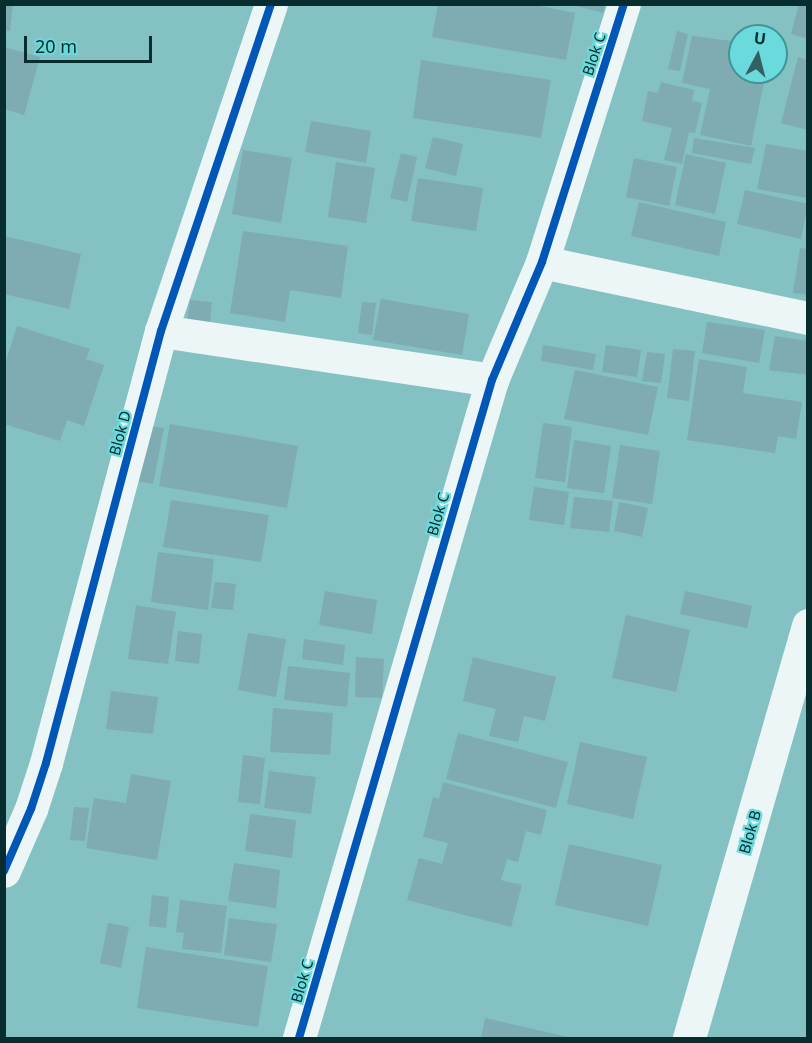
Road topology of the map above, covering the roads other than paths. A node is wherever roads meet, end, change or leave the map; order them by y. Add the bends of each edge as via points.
1 (271, 4) edge
2 (624, 4) edge
3 (542, 262) junction
4 (807, 318) edge
5 (161, 331) junction
6 (492, 380) junction
7 (807, 625) edge
8 (4, 871) edge
9 (299, 1038) edge
10 (689, 1038) edge

1 - 5 street, Blok D
2 - 3 street, Blok C
3 - 4 street
3 - 6 street, Blok C
5 - 6 street
5 - 8 street, Blok D via 46,763
6 - 9 street, Blok C
7 - 10 street, Blok B

